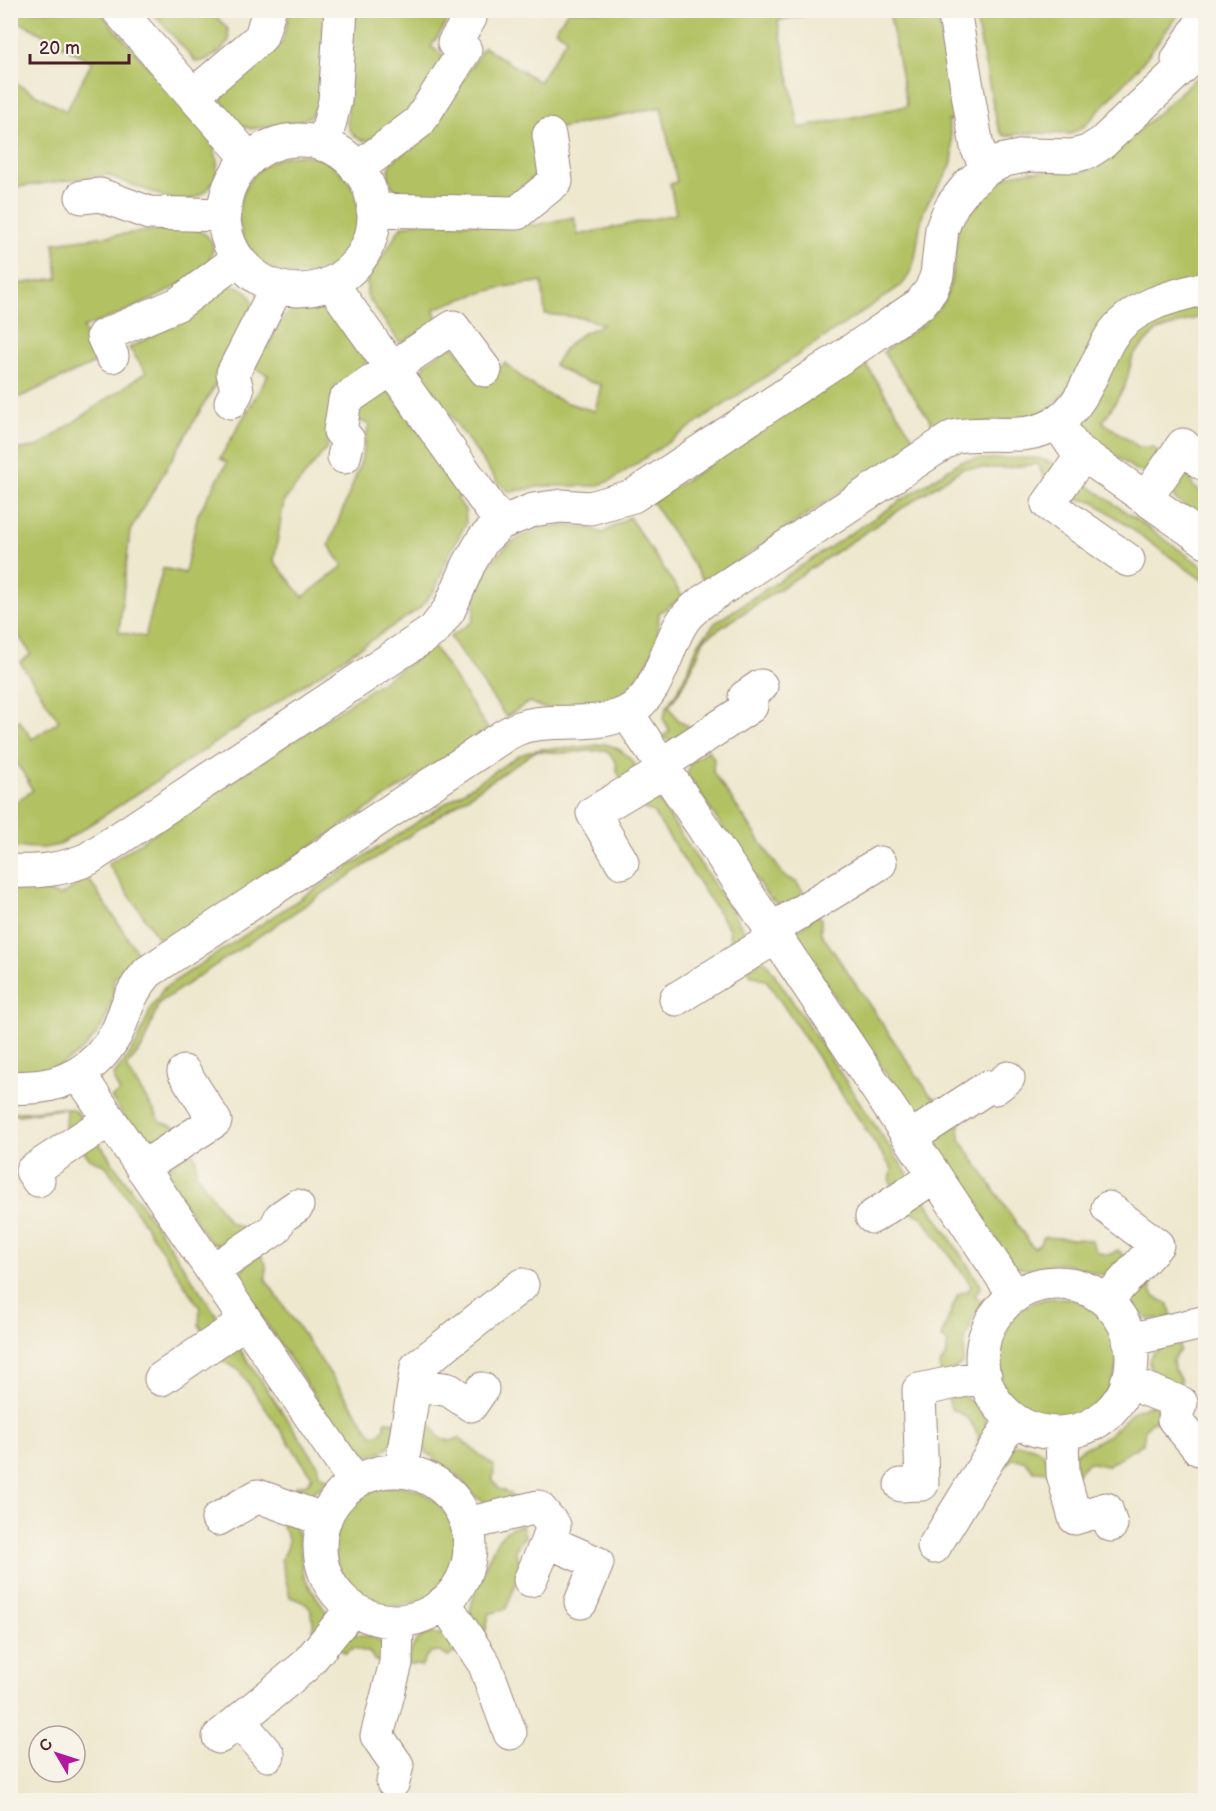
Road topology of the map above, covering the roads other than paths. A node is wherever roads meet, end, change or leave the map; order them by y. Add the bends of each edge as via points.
1 (118, 10) edge
2 (269, 10) edge
3 (341, 10) edge
4 (954, 10) edge
5 (1206, 15) edge
6 (470, 18) dead end
7 (1206, 45) edge
8 (1160, 86) junction
9 (192, 95) junction
10 (549, 135) dead end
11 (324, 145) junction
12 (249, 159) junction
13 (357, 169) junction
14 (987, 169) junction
15 (82, 197) dead end
16 (373, 210) junction
17 (224, 215) junction
18 (238, 259) junction
19 (332, 284) junction
20 (277, 287) junction
21 (1206, 288) edge
22 (112, 356) dead end
23 (393, 368) junction
24 (485, 370) dead end
25 (231, 402) dead end
26 (1057, 422) junction
27 (1192, 447) dead end
28 (1083, 454) junction
29 (344, 457) dead end
30 (1146, 498) junction
31 (501, 523) junction
32 (1206, 541) edge
33 (1128, 560) dead end
34 (761, 686) dead end
35 (627, 713) junction
36 (663, 767) junction
37 (622, 862) dead end
38 (880, 863) dead end
39 (10, 871) edge
40 (774, 934) junction
41 (676, 999) dead end
42 (184, 1072) dead end
43 (78, 1074) junction
44 (1008, 1078) dead end
45 (10, 1087) edge
46 (110, 1120) junction
47 (909, 1138) junction
48 (142, 1167) junction
49 (935, 1176) junction
50 (38, 1180) dead end
51 (297, 1206) dead end
52 (1108, 1208) dead end
53 (872, 1217) dead end
54 (212, 1271) junction
55 (522, 1285) dead end
56 (1015, 1296) junction
57 (1106, 1301) junction
58 (246, 1322) junction
59 (1202, 1323) dead end
60 (1129, 1340) junction
61 (985, 1376) junction
62 (161, 1379) dead end
63 (1127, 1382) junction
64 (415, 1384) junction
65 (482, 1389) dead end
66 (1013, 1419) junction
67 (1062, 1433) junction
68 (1206, 1444) edge
69 (400, 1472) junction
70 (355, 1482) junction
71 (901, 1485) dead end
72 (218, 1519) dead end
73 (325, 1521) junction
74 (466, 1524) junction
75 (1111, 1525) dead end
76 (934, 1548) dead end
77 (560, 1552) junction
78 (530, 1580) dead end
79 (444, 1602) junction
80 (581, 1602) dead end
81 (353, 1608) junction
82 (397, 1621) junction
83 (510, 1733) dead end
84 (268, 1755) dead end
85 (393, 1782) dead end

1 - 9 street
2 - 9 street via 261,37
3 - 11 street via 335,101
4 - 14 street via 977,147
5 - 8 street
6 - 13 street via 454,43 465,50 419,122
7 - 8 street
8 - 14 street via 1088,152 1073,156 1029,155
9 - 12 street
10 - 16 street via 556,181 517,213
11 - 12 street via 299,140 280,143
11 - 13 street
12 - 17 street via 234,178 226,196
13 - 16 street via 372,196
14 - 31 street via 969,184 947,216 937,275 920,304 633,496 590,508 561,506 533,510
15 - 17 street via 100,195 149,213
16 - 19 street via 372,235 364,253 352,269
17 - 18 street via 227,235
18 - 20 street via 261,280
18 - 22 street via 178,304 103,336
19 - 20 street via 299,290
19 - 23 street
20 - 25 street via 233,373 237,391
21 - 26 street via 1151,305 1120,326 1110,338 1084,393
23 - 24 street via 453,327
23 - 29 street via 345,400 340,430 348,440
23 - 31 street
26 - 28 street
26 - 35 street via 1026,434 953,437 702,602 682,622 654,684
27 - 30 street
28 - 30 street
28 - 33 street via 1041,508
30 - 32 street
31 - 39 street via 483,540 449,610 434,630 88,859 68,868
34 - 36 street via 745,697 752,706
35 - 36 street
35 - 43 street via 598,721 521,727 485,748 148,972 131,995 116,1034 99,1057
36 - 37 street via 593,813
36 - 40 street
38 - 40 street
40 - 41 street
40 - 47 street
42 - 48 street via 215,1121
43 - 45 street via 53,1085
43 - 46 street
44 - 47 street
46 - 48 street
46 - 50 street via 32,1171
47 - 49 street
48 - 54 street
49 - 53 street
49 - 56 street
51 - 54 street via 281,1217 275,1229
52 - 57 street via 1157,1245
54 - 58 street
55 - 64 street via 417,1367
56 - 57 street via 1032,1287 1071,1284
56 - 61 street via 989,1325 983,1344
57 - 60 street via 1119,1316
58 - 62 street
58 - 70 street
59 - 60 street
60 - 63 street via 1132,1352
61 - 66 street via 995,1400
61 - 71 street via 919,1390 922,1484
63 - 67 street via 1114,1407 1099,1420
63 - 68 street via 1180,1402 1174,1419 1199,1449
64 - 65 street via 449,1390 471,1405
64 - 69 street
66 - 67 street via 1043,1432
66 - 76 street
67 - 75 street via 1063,1474 1075,1518 1106,1509
69 - 70 street via 373,1474
69 - 74 street via 430,1479 446,1491 459,1506
70 - 73 street via 340,1495
72 - 73 street via 258,1496
73 - 81 street via 320,1548 323,1567 331,1585
74 - 77 street via 538,1507 554,1526
74 - 79 street via 468,1563 461,1581
77 - 78 street
77 - 80 street via 597,1563
79 - 82 street via 416,1618
79 - 83 street via 485,1665
81 - 82 street via 378,1619
81 - 84 street via 305,1666 249,1718
82 - 85 street via 396,1663 377,1736 397,1765

